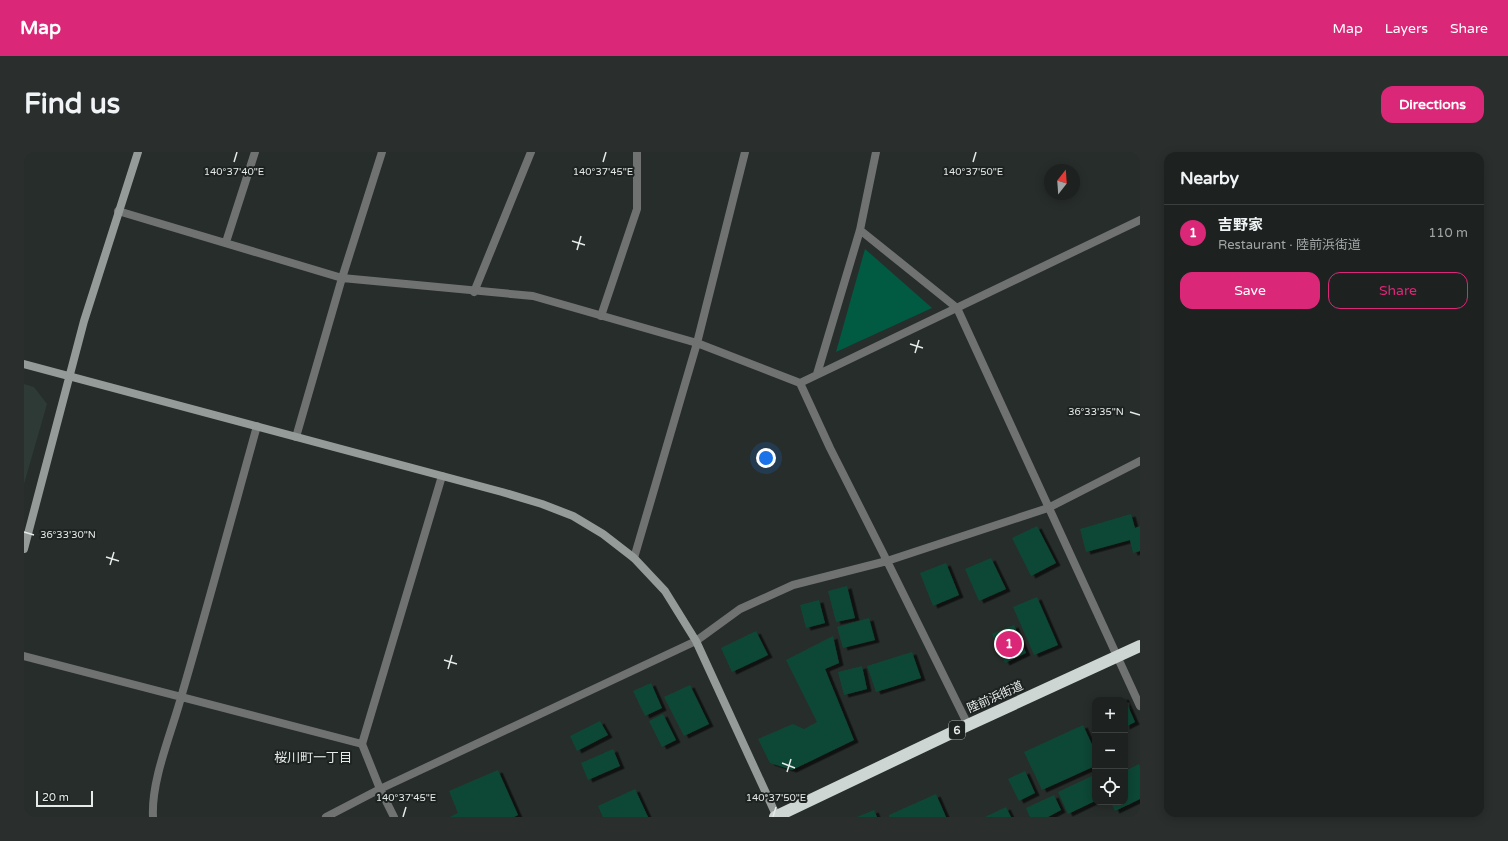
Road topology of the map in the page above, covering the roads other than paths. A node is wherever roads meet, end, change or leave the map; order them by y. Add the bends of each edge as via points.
1 (138, 152) edge
2 (255, 152) edge
3 (382, 152) edge
4 (531, 152) edge
5 (637, 152) edge
6 (745, 152) edge
7 (876, 152) edge
8 (118, 211) junction
9 (1140, 220) edge
10 (860, 230) junction
11 (226, 242) junction
12 (342, 278) junction
13 (474, 292) junction
14 (956, 308) junction
15 (601, 316) junction
16 (697, 343) junction
17 (24, 364) edge
18 (817, 374) junction
19 (68, 376) junction
20 (800, 383) junction
21 (258, 426) junction
22 (296, 437) junction
23 (1140, 461) edge
24 (442, 476) junction
25 (1048, 508) junction
26 (24, 549) edge
27 (634, 558) junction
28 (887, 561) junction
29 (696, 641) junction
30 (1140, 646) edge
31 (24, 656) edge
32 (1117, 657) junction
33 (182, 696) junction
34 (1140, 706) edge
35 (968, 725) junction
36 (362, 744) junction
37 (380, 789) junction
38 (153, 817) edge
39 (326, 817) edge
40 (394, 817) edge
41 (776, 817) edge

1 - 8 street
2 - 11 street
3 - 12 street
4 - 13 street
5 - 15 street via 637,210
6 - 16 street
7 - 10 street
8 - 11 street
8 - 19 street
9 - 14 street
10 - 14 street
10 - 18 street
11 - 12 street
12 - 13 street
12 - 22 street
13 - 15 street via 533,296
14 - 18 street
14 - 25 street
15 - 16 street
16 - 20 street
16 - 27 street
17 - 19 street
18 - 20 street
19 - 21 street
19 - 26 street
20 - 28 street
21 - 22 street
21 - 33 street
22 - 24 street
23 - 25 street
24 - 27 street via 542,504 573,516 603,534
24 - 36 street
25 - 28 street
25 - 32 street
27 - 29 street via 665,591
28 - 29 street via 793,585 740,610
28 - 35 street
29 - 37 street
29 - 41 street
30 - 32 highway, 陸前浜街道 / 6
31 - 33 street
32 - 34 street
32 - 35 highway, 陸前浜街道 / 6
33 - 36 street
33 - 38 street via 156,783 152,805
35 - 41 highway, 陸前浜街道 / 6
36 - 37 street
37 - 39 street
37 - 40 street

